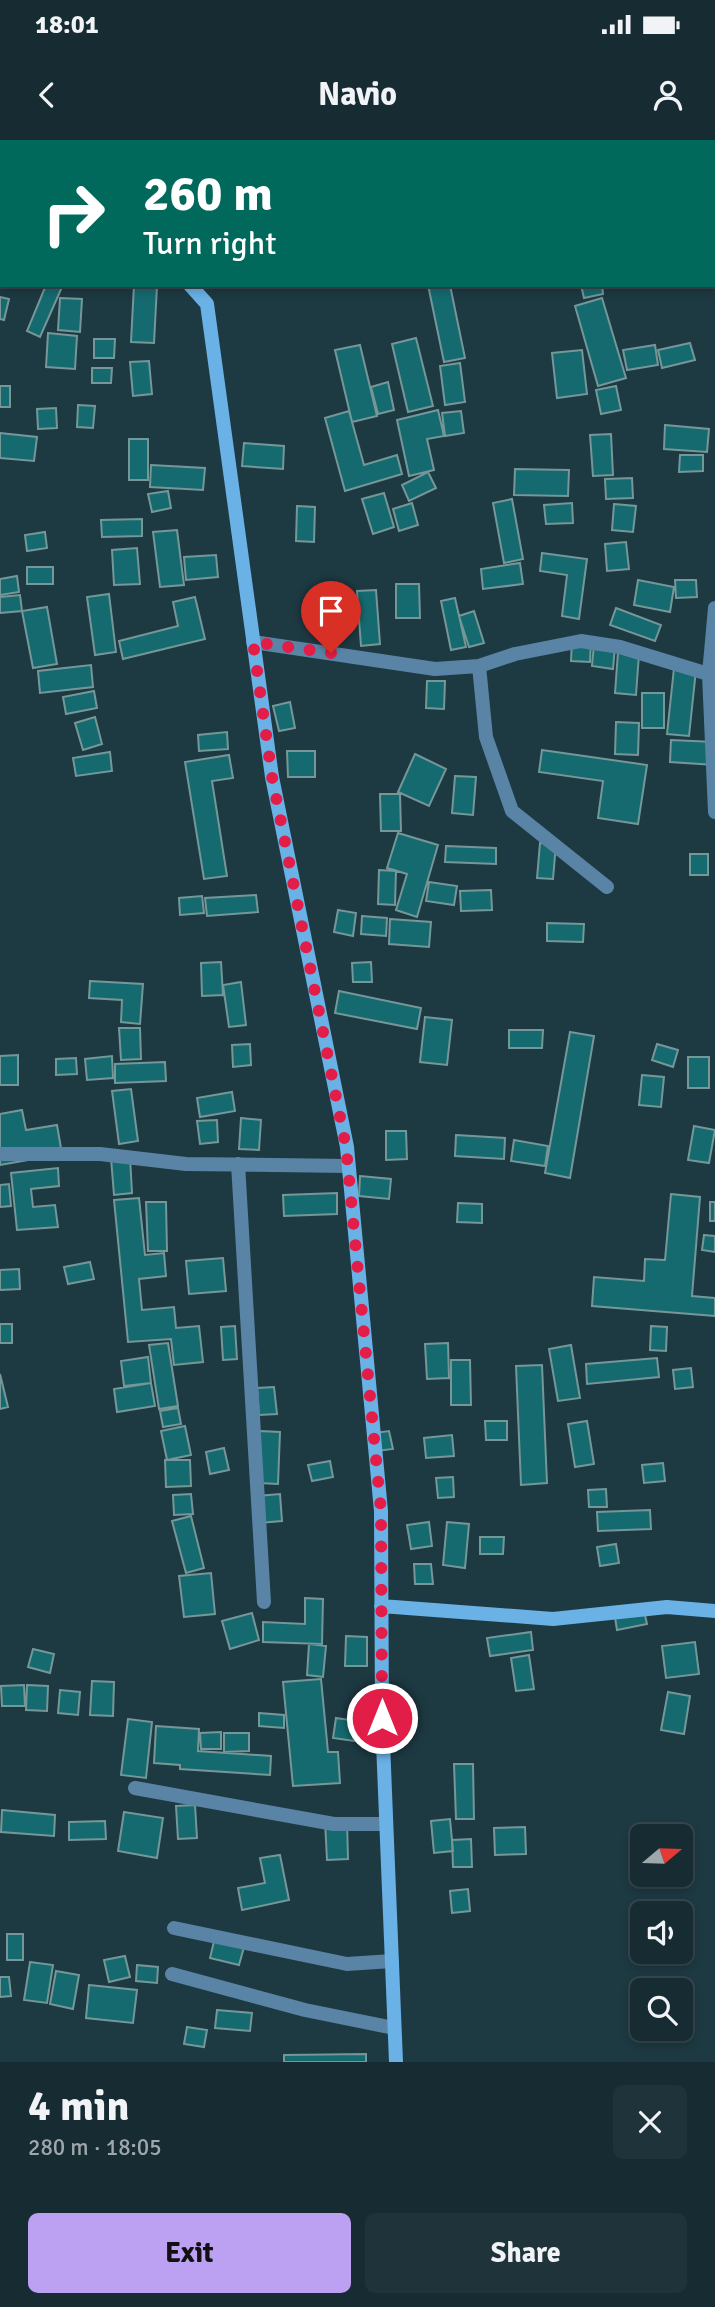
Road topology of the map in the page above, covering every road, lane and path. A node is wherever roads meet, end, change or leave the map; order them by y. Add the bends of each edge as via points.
1 (192, 287) edge
2 (715, 608) edge
3 (253, 642) junction
4 (480, 666) junction
5 (712, 675) edge
6 (715, 812) edge
7 (607, 887) dead end
8 (0, 1154) edge
9 (238, 1164) junction
10 (348, 1166) junction
11 (264, 1602) dead end
12 (382, 1606) junction
13 (715, 1611) edge
14 (135, 1788) dead end
15 (386, 1824) junction
16 (174, 1928) dead end
17 (392, 1961) junction
18 (172, 1974) dead end
19 (394, 2028) junction
20 (396, 2062) edge

1 - 3 street via 207,304
2 - 5 street
3 - 4 street via 435,669
3 - 10 street via 272,777
4 - 5 street via 515,654 581,642 620,647
4 - 7 street via 486,737 512,811
5 - 6 street
8 - 9 street via 100,1154 186,1164
9 - 10 street
9 - 11 street
10 - 12 street via 381,1511
12 - 13 street via 553,1619 667,1607
12 - 15 street
14 - 15 street via 334,1824
15 - 17 street
16 - 17 street via 347,1964
17 - 19 street
18 - 19 street via 305,2010
19 - 20 street

